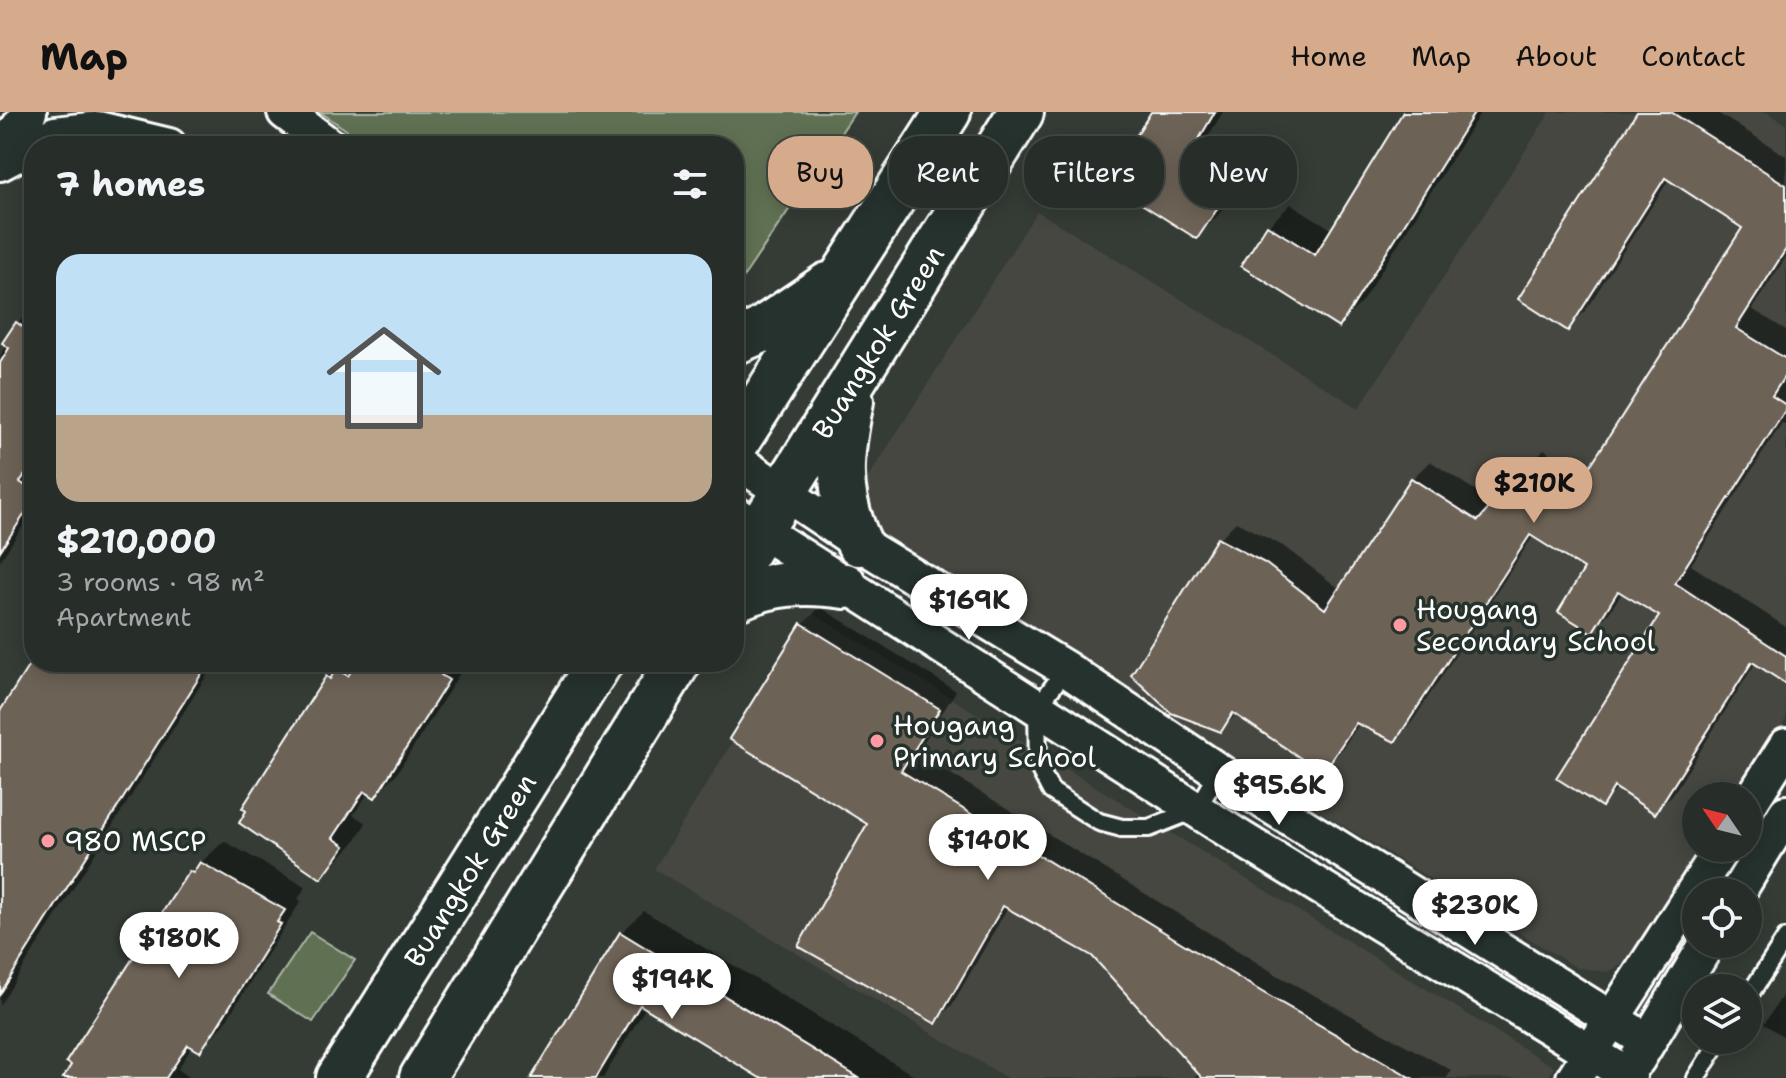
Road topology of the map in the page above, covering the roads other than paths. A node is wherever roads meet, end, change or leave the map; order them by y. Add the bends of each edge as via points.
1 (29, 112) edge
2 (143, 112) edge
3 (285, 112) edge
4 (948, 112) edge
5 (1021, 112) edge
6 (51, 136) edge
7 (127, 136) edge
8 (176, 136) edge
9 (317, 136) edge
10 (24, 150) edge
11 (0, 155) edge
12 (0, 163) edge
13 (840, 277) junction
14 (744, 338) edge
15 (855, 379) junction
16 (744, 430) edge
17 (744, 466) edge
18 (784, 492) junction
19 (747, 521) edge
20 (859, 543) junction
21 (845, 586) junction
22 (744, 594) edge
23 (1066, 669) junction
24 (591, 672) edge
25 (672, 672) edge
26 (1037, 708) junction
27 (1786, 746) edge
28 (1219, 772) junction
29 (1762, 784) edge
30 (1197, 809) junction
31 (1786, 813) edge
32 (1713, 862) edge
33 (1342, 875) junction
34 (1747, 878) edge
35 (1786, 938) edge
36 (1698, 958) edge
37 (1762, 975) edge
38 (1613, 1019) junction
39 (1647, 1041) junction
40 (1711, 1054) edge
41 (1582, 1065) edge
42 (1628, 1077) edge
43 (339, 1078) edge
44 (422, 1078) edge
45 (1696, 1078) edge

1 - 11 street
2 - 8 street
3 - 9 street
4 - 13 main road
5 - 15 main road, Buangkok Green
6 - 7 street via 98,129
10 - 12 street
13 - 14 main road
13 - 16 main road
15 - 18 main road, Buangkok Green
15 - 20 main road via 840,481
17 - 18 street
18 - 19 main road, Buangkok Green
18 - 20 street
19 - 21 street
20 - 23 street
21 - 22 main road via 804,580
21 - 26 street
23 - 26 lane
23 - 28 street
24 - 43 main road, Buangkok Green
25 - 44 main road
26 - 30 street
26 - 30 lane via 1038,766 1051,791 1087,814 1122,828 1149,828
27 - 29 street
28 - 30 lane
28 - 33 street
30 - 33 street
31 - 34 street
32 - 38 street
33 - 38 street
33 - 41 street
35 - 37 lane
36 - 39 street
38 - 39 street
38 - 41 street
39 - 42 street
40 - 45 lane
41 - 42 street

